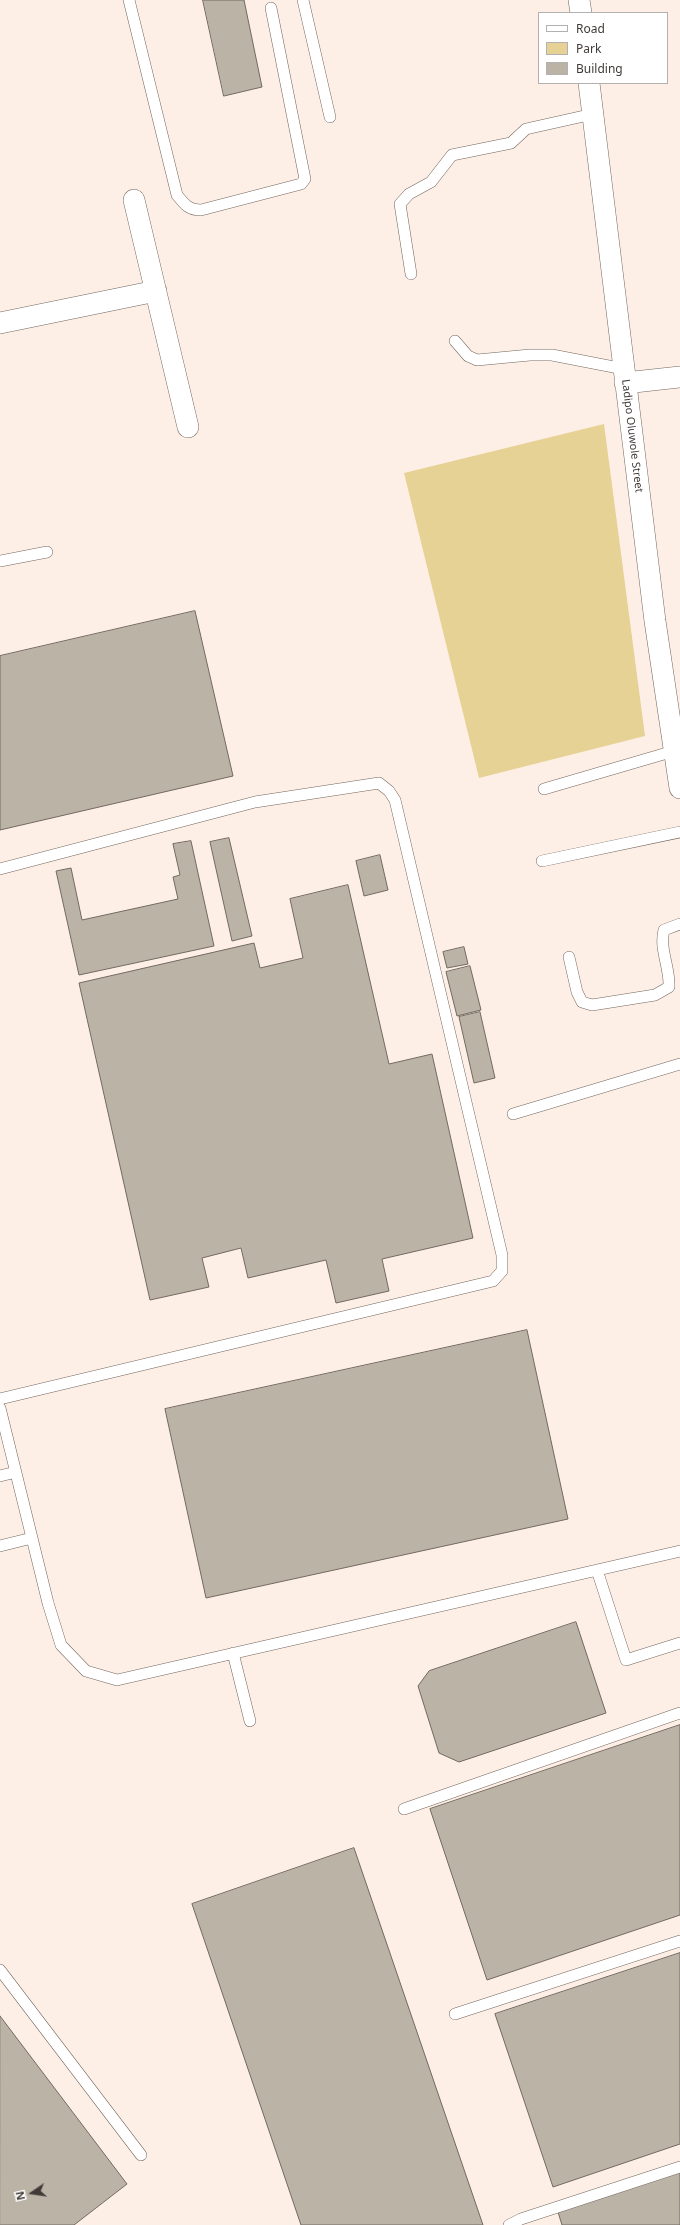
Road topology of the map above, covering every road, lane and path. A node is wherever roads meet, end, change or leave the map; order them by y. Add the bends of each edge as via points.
1 (129, 0) edge
2 (303, 0) edge
3 (579, 0) edge
4 (271, 8) dead end
5 (580, 12) edge
6 (589, 84) edge
7 (593, 114) junction
8 (330, 117) dead end
9 (134, 200) dead end
10 (411, 274) dead end
11 (156, 291) junction
12 (0, 323) edge
13 (455, 341) dead end
14 (624, 376) junction
15 (680, 377) edge
16 (188, 427) dead end
17 (47, 552) dead end
18 (0, 561) edge
19 (674, 751) junction
20 (680, 788) edge
21 (544, 789) dead end
22 (680, 832) edge
23 (542, 861) dead end
24 (0, 869) edge
25 (680, 924) edge
26 (569, 957) dead end
27 (680, 1064) edge
28 (513, 1114) dead end
29 (0, 1399) edge
30 (0, 1408) edge
31 (16, 1472) junction
32 (0, 1476) edge
33 (32, 1538) junction
34 (0, 1546) edge
35 (680, 1551) edge
36 (597, 1570) junction
37 (680, 1643) edge
38 (233, 1653) junction
39 (680, 1713) edge
40 (250, 1721) dead end
41 (404, 1809) dead end
42 (680, 1941) edge
43 (0, 1970) edge
44 (455, 2014) dead end
45 (141, 2155) dead end
46 (680, 2167) edge
47 (509, 2225) edge

1 - 4 lane via 177,196 192,210 201,210 301,184 305,179
2 - 8 lane
3 - 5 street
6 - 7 street, Ladipo Oluwole Street
7 - 10 lane via 526,129 511,143 452,155 431,182 408,194 400,204
7 - 14 street, Ladipo Oluwole Street
9 - 11 street
11 - 12 street
11 - 16 street
13 - 14 lane via 468,356 477,360 552,355
14 - 15 street
14 - 19 street, Ladipo Oluwole Street
17 - 18 lane
19 - 20 street, Ladipo Oluwole Street
19 - 21 lane
22 - 23 lane
24 - 29 lane via 255,802 379,783 390,791 395,800 502,1255 502,1271 493,1281
25 - 26 lane via 664,930 661,941 670,974 669,987 655,995 592,1005 582,1002 577,992
27 - 28 lane
30 - 31 lane
31 - 32 lane
31 - 33 lane
33 - 34 lane
33 - 38 lane via 61,1645 86,1671 117,1680
35 - 36 lane
36 - 37 lane via 626,1660
36 - 38 lane
38 - 40 lane
39 - 41 lane
42 - 44 lane
43 - 45 lane
46 - 47 lane

